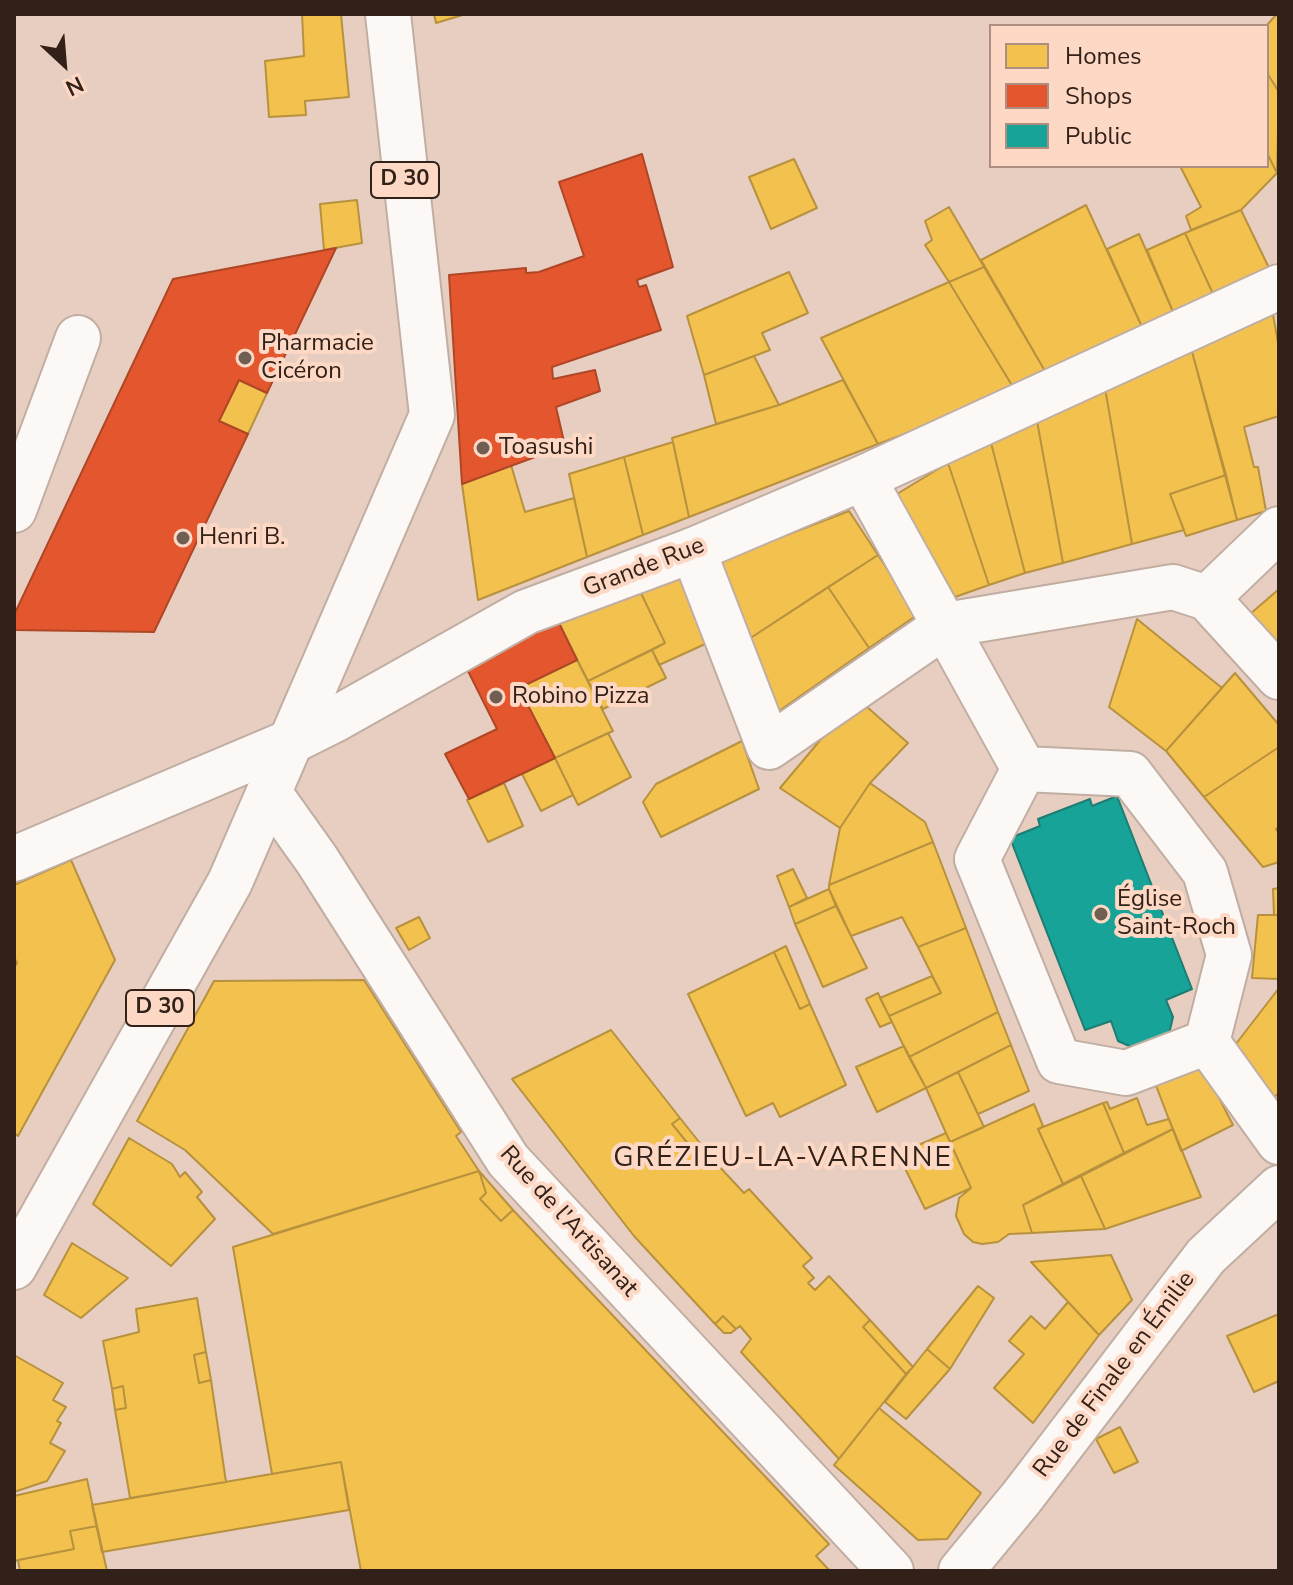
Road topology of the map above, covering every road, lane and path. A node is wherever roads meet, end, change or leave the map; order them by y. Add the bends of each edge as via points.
1 (388, 14) edge
2 (1279, 287) edge
3 (78, 338) dead end
4 (863, 478) junction
5 (14, 510) edge
6 (1279, 529) edge
7 (693, 550) junction
8 (1207, 598) junction
9 (946, 625) junction
10 (1279, 677) edge
11 (290, 742) junction
12 (1024, 769) junction
13 (270, 794) junction
14 (20, 845) edge
15 (1207, 1042) junction
16 (1279, 1142) edge
17 (1279, 1188) edge
18 (14, 1267) edge
19 (891, 1571) edge
20 (961, 1571) edge

1 - 11 street, D 30 via 432,415
2 - 4 street, Grande Rue
3 - 5 street
4 - 7 street, Grande Rue
4 - 9 street
6 - 8 street
7 - 9 street via 769,747
7 - 11 street, Grande Rue via 526,612
8 - 9 street via 1173,587
8 - 10 street
9 - 12 street
11 - 13 street, D 30
11 - 14 street, Grande Rue
12 - 15 street via 1130,774 1205,872 1229,955
12 - 15 street via 977,859 1059,1061 1126,1073
13 - 18 street, D 30 via 230,882
13 - 19 street, Rue de l'Artisanat via 508,1160
15 - 16 street
17 - 20 street, Rue de Finale en Émilie via 1206,1256

